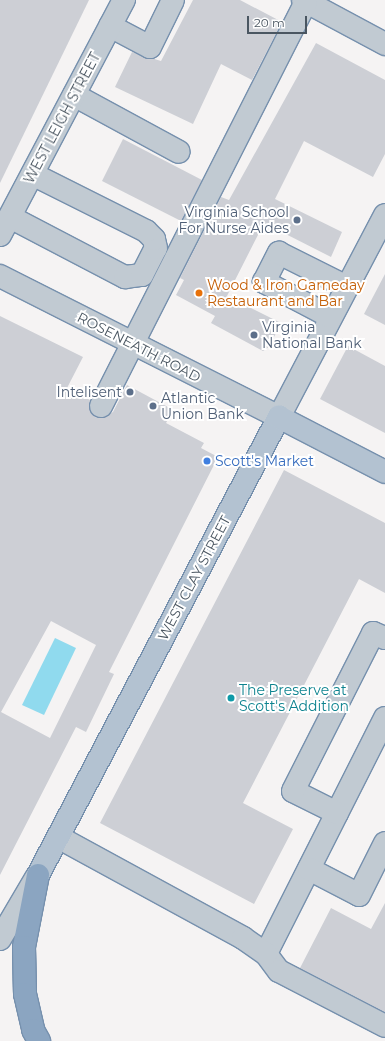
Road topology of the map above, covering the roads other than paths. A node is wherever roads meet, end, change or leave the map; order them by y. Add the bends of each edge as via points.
1 (124, 0) edge
2 (173, 0) edge
3 (304, 1) edge
4 (110, 26) junction
5 (385, 44) edge
6 (74, 94) junction
7 (179, 152) dead end
8 (32, 174) junction
9 (385, 214) edge
10 (5, 226) edge
11 (0, 276) edge
12 (347, 287) junction
13 (331, 317) junction
14 (135, 344) junction
15 (101, 406) dead end
16 (279, 417) junction
17 (385, 472) edge
18 (385, 638) edge
19 (385, 718) edge
20 (337, 813) junction
21 (58, 838) junction
22 (385, 843) edge
23 (309, 869) junction
24 (38, 875) junction
25 (0, 939) edge
26 (266, 954) junction
27 (385, 1026) edge
28 (40, 1041) edge

1 - 4 street, WEST LEIGH STREET
2 - 4 street via 150,47
3 - 5 street
3 - 14 street
4 - 6 street, WEST LEIGH STREET
6 - 7 street
6 - 8 street, WEST LEIGH STREET
8 - 10 street, WEST LEIGH STREET
8 - 10 street via 146,231 154,239 156,248 142,275 125,277
9 - 12 street, WEST CLAY STREET
11 - 14 street, ROSENEATH ROAD
12 - 13 street, WEST CLAY STREET
12 - 13 street via 279,253 264,282
13 - 16 street, WEST CLAY STREET
14 - 15 street
14 - 16 street, ROSENEATH ROAD
16 - 17 main road, ROSENEATH ROAD
16 - 21 main road, WEST CLAY STREET
18 - 20 street via 374,632 293,791
19 - 20 street
20 - 23 street
21 - 24 main road, WEST CLAY STREET
21 - 26 street via 243,938
22 - 23 street via 359,895
23 - 26 street
24 - 25 street, WEST CLAY STREET
24 - 28 highway via 24,947 25,994 33,1030
26 - 27 street via 279,971

